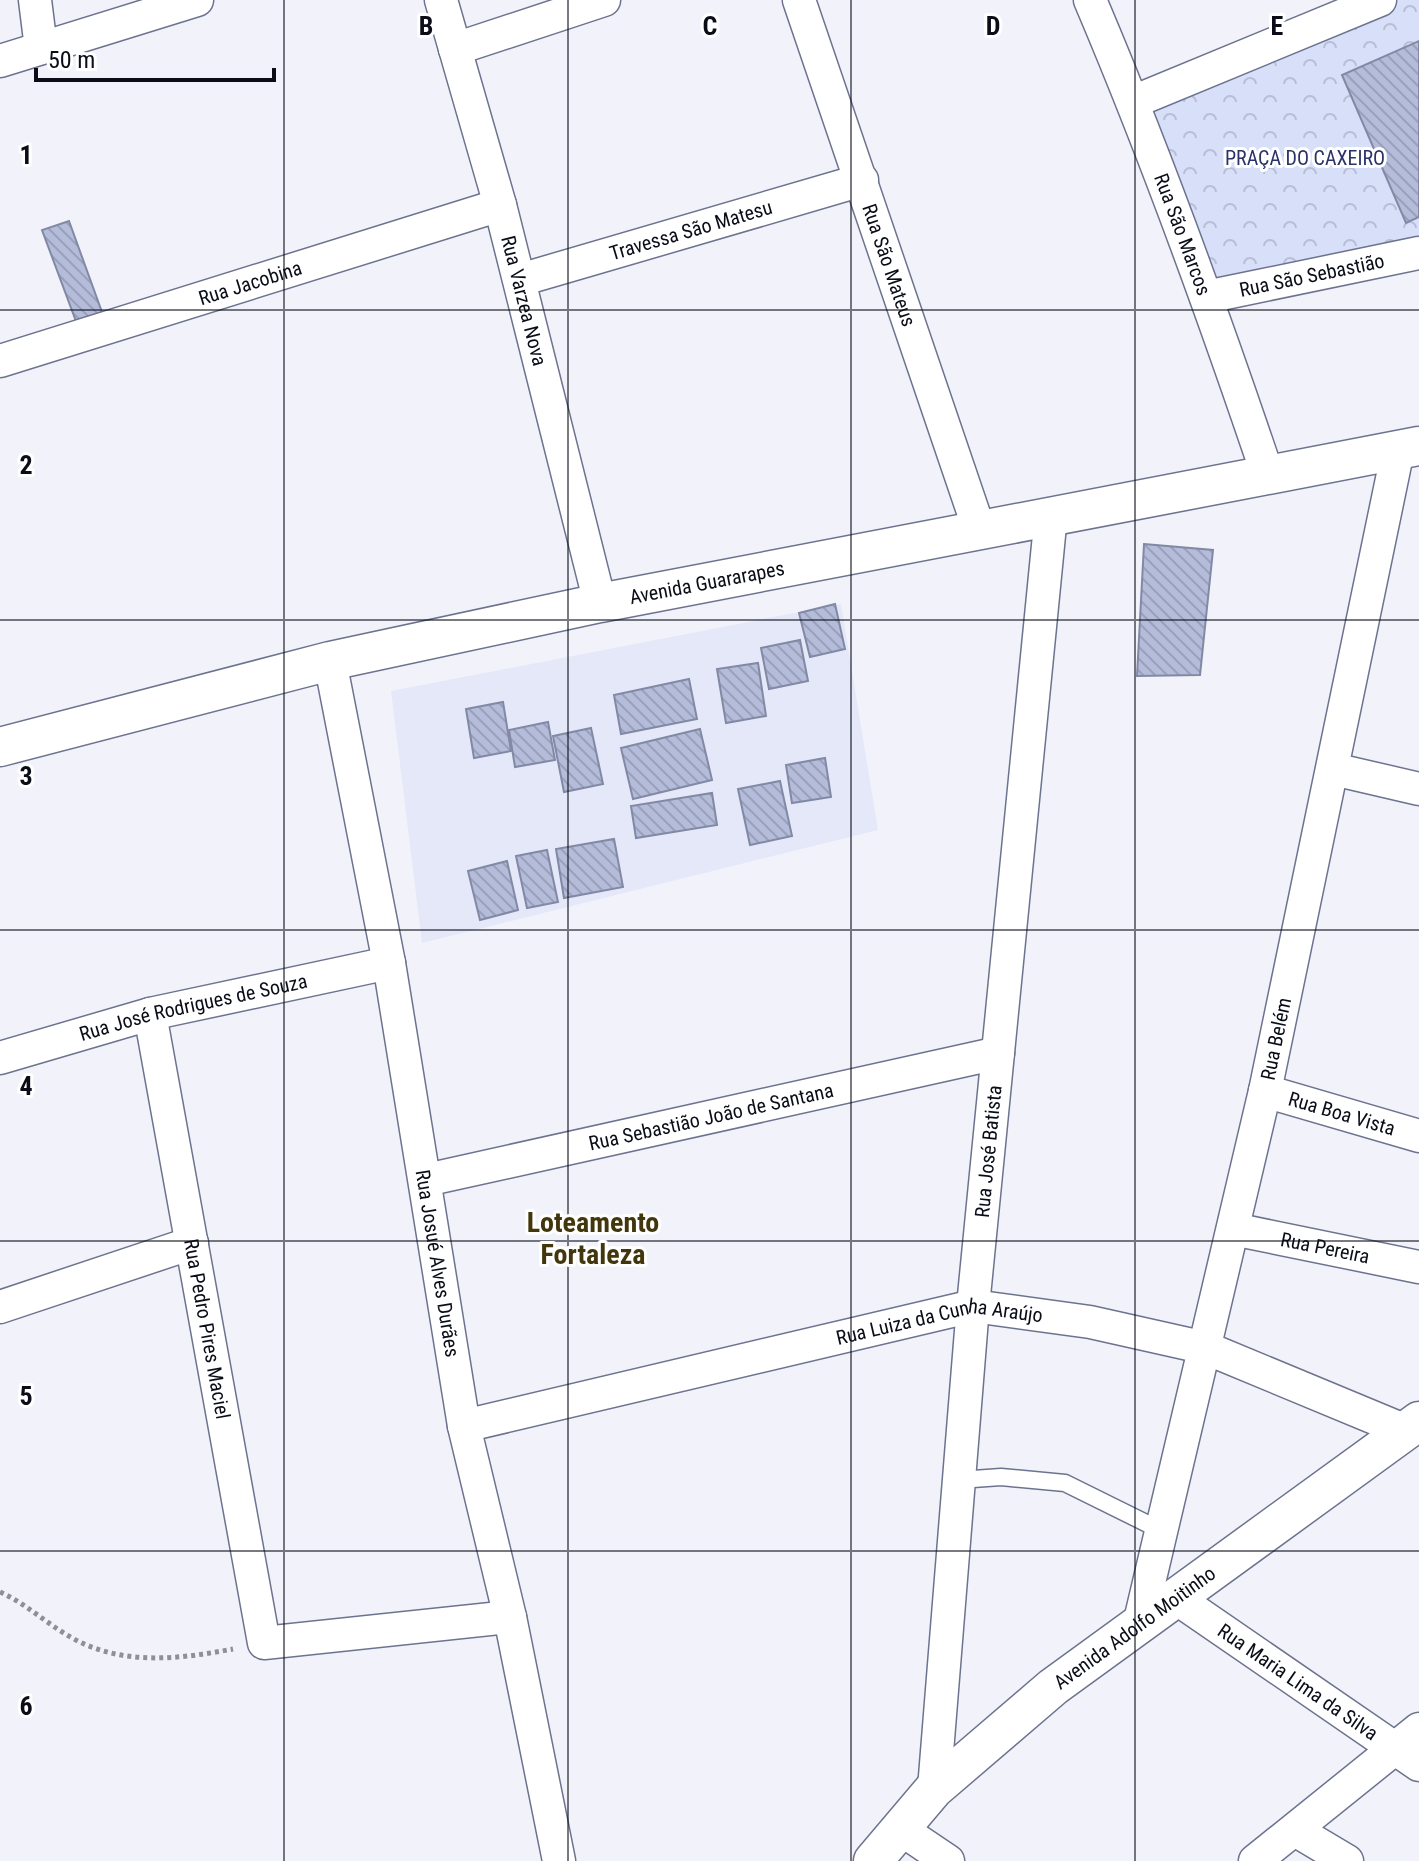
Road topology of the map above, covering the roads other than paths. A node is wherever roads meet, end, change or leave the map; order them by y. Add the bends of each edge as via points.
1 (35, 0) edge
2 (197, 0) edge
3 (441, 0) edge
4 (604, 0) edge
5 (799, 0) edge
6 (1090, 0) edge
7 (1380, 0) edge
8 (41, 48) junction
9 (455, 49) junction
10 (0, 61) edge
11 (1133, 102) junction
12 (862, 180) junction
13 (500, 205) junction
14 (1419, 253) edge
15 (520, 280) junction
16 (1206, 297) junction
17 (0, 361) edge
18 (1408, 448) edge
19 (1267, 473) junction
20 (1051, 515) junction
21 (979, 529) junction
22 (600, 603) junction
23 (330, 661) junction
24 (0, 747) edge
25 (1333, 769) junction
26 (1419, 789) edge
27 (389, 963) junction
28 (150, 1014) junction
29 (998, 1053) junction
30 (0, 1058) edge
31 (1265, 1091) junction
32 (1419, 1136) edge
33 (426, 1180) junction
34 (1233, 1229) junction
35 (192, 1243) junction
36 (1419, 1267) edge
37 (973, 1306) junction
38 (0, 1307) edge
39 (1206, 1348) junction
40 (464, 1426) junction
41 (1412, 1426) edge
42 (959, 1480) junction
43 (1162, 1531) junction
44 (1176, 1598) junction
45 (510, 1617) junction
46 (1139, 1625) junction
47 (1419, 1729) edge
48 (1406, 1757) edge
49 (934, 1789) junction
50 (899, 1828) junction
51 (1295, 1830) junction
52 (559, 1861) edge
53 (873, 1861) edge
54 (948, 1861) edge
55 (1255, 1861) edge
56 (1347, 1861) edge

1 - 8 street
2 - 8 street
3 - 9 street, Rua Varzea Nova
4 - 9 street
5 - 12 street, Rua São Mateus
6 - 11 street, Rua São Marcos
7 - 11 street
8 - 10 street
9 - 13 street, Rua Varzea Nova
11 - 16 street, Rua São Marcos
12 - 15 street, Travessa São Matesu
12 - 21 street, Rua São Mateus
13 - 15 street, Rua Varzea Nova
13 - 17 street, Rua Jacobina
14 - 16 street, Rua São Sebastião
15 - 22 street, Rua Varzea Nova
16 - 19 street, Rua São Marcos
18 - 19 street, Avenida Guararapes
18 - 25 street, Rua Belém
19 - 20 street, Avenida Guararapes
20 - 21 street, Avenida Guararapes
20 - 29 street, Rua José Batista
21 - 22 street, Avenida Guararapes
22 - 23 street, Avenida Guararapes
23 - 24 street, Avenida Guararapes
23 - 27 street, Rua Josué Alves Durães
25 - 26 street
25 - 31 street, Rua Belém
27 - 28 street, Rua José Rodrigues de Souza
27 - 33 street, Rua Josué Alves Durães
28 - 30 street, Rua José Rodrigues de Souza
28 - 35 street, Rua Pedro Pires Maciel
29 - 33 street, Rua Sebastião João de Santana
29 - 37 street, Rua José Batista
31 - 32 street, Rua Boa Vista
31 - 34 street, Rua Belém
33 - 40 street, Rua Josué Alves Durães
34 - 36 street, Rua Pereira
34 - 39 street, Rua Belém
35 - 38 street
35 - 45 street, Rua Pedro Pires Maciel via 264,1643
37 - 39 street, Rua Luiza da Cunha Araújo via 1090,1322
37 - 40 street, Rua Luiza da Cunha Araújo
37 - 42 street, Rua José Batista
39 - 41 street, Rua Luiza da Cunha Araújo
39 - 43 street, Rua Belém
40 - 45 street, Rua Josué Alves Durães
41 - 44 street, Avenida Adolfo Moitinho
42 - 43 lane via 1001,1477 1065,1483
42 - 49 street, Rua José Batista
43 - 46 street, Rua Belém
44 - 46 street, Avenida Adolfo Moitinho
44 - 48 street, Rua Maria Lima da Silva
45 - 52 street, Rua Josué Alves Durães
46 - 49 street, Avenida Adolfo Moitinho via 1053,1687
47 - 48 street
48 - 51 street
49 - 50 street, Avenida Adolfo Moitinho
50 - 53 street, Avenida Adolfo Moitinho
50 - 54 street
51 - 55 street
51 - 56 street

